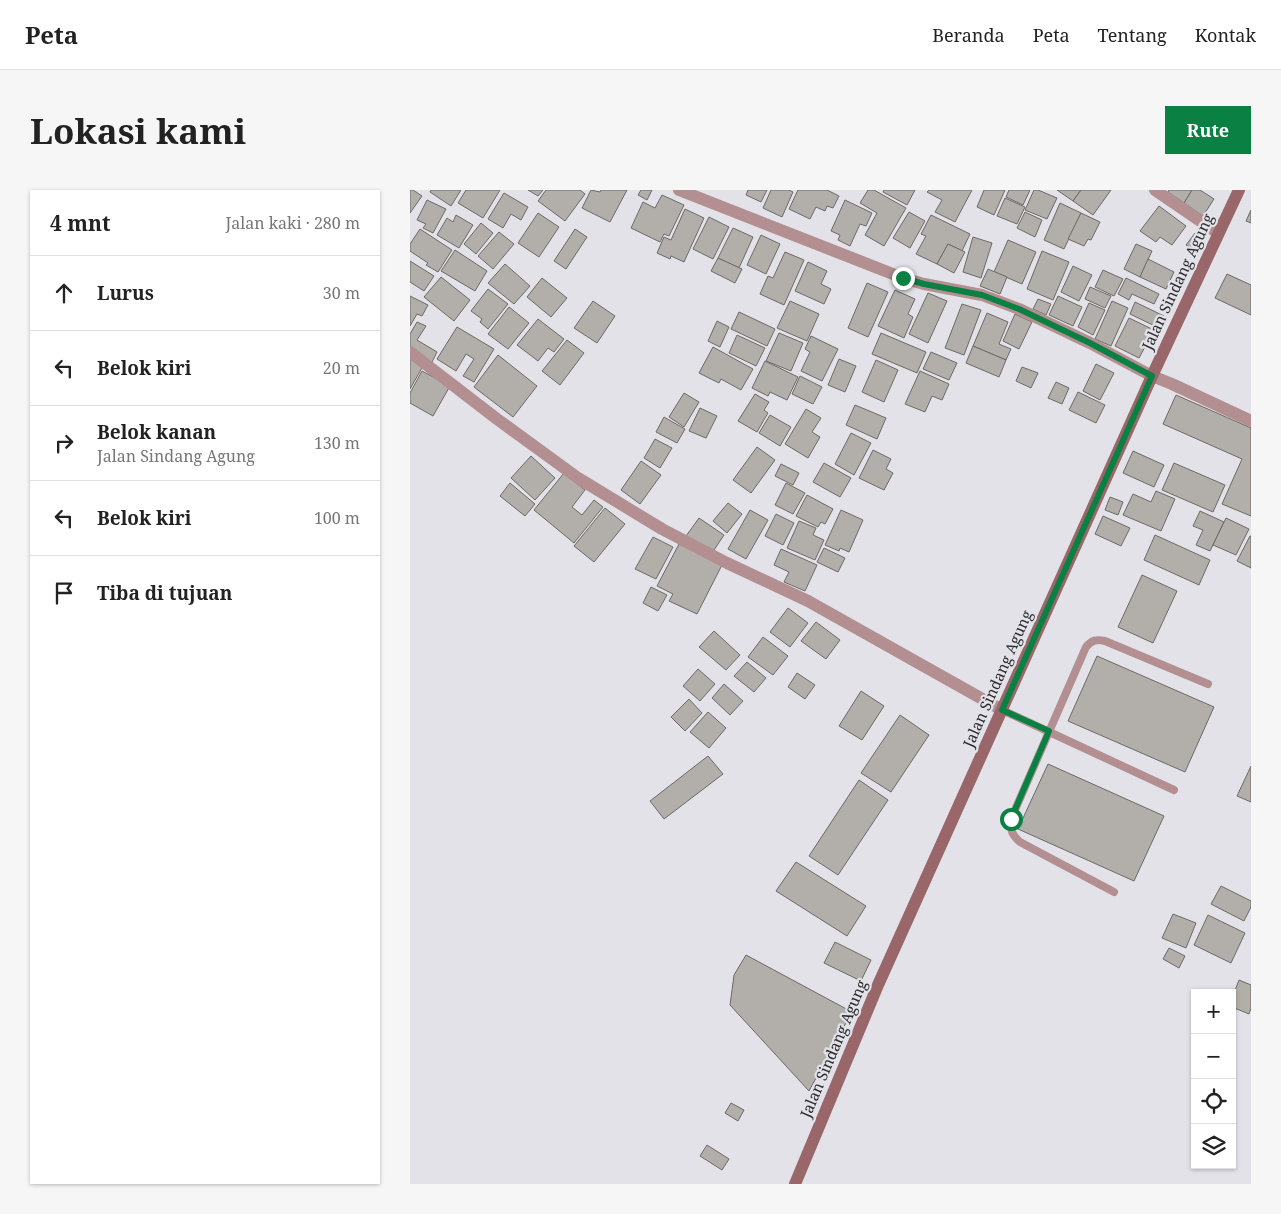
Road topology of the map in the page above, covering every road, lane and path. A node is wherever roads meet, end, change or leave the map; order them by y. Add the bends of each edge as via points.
1 (679, 190) edge
2 (1155, 190) edge
3 (1240, 190) edge
4 (1218, 233) junction
5 (410, 352) edge
6 (1152, 376) junction
7 (1251, 421) edge
8 (1208, 684) dead end
9 (1002, 710) junction
10 (1049, 731) junction
11 (1174, 790) dead end
12 (1114, 892) dead end
13 (794, 1184) edge

1 - 6 street via 903,278 982,295 1019,309
2 - 4 street
3 - 4 main road, Jalan Sindang Agung
4 - 6 main road, Jalan Sindang Agung
5 - 9 street via 578,478 662,529 808,601
6 - 7 street
6 - 9 main road, Jalan Sindang Agung
8 - 10 lane via 1105,641 1091,641
9 - 10 lane
9 - 13 main road, Jalan Sindang Agung via 878,985
10 - 11 lane
10 - 12 lane via 1010,828 1020,842

